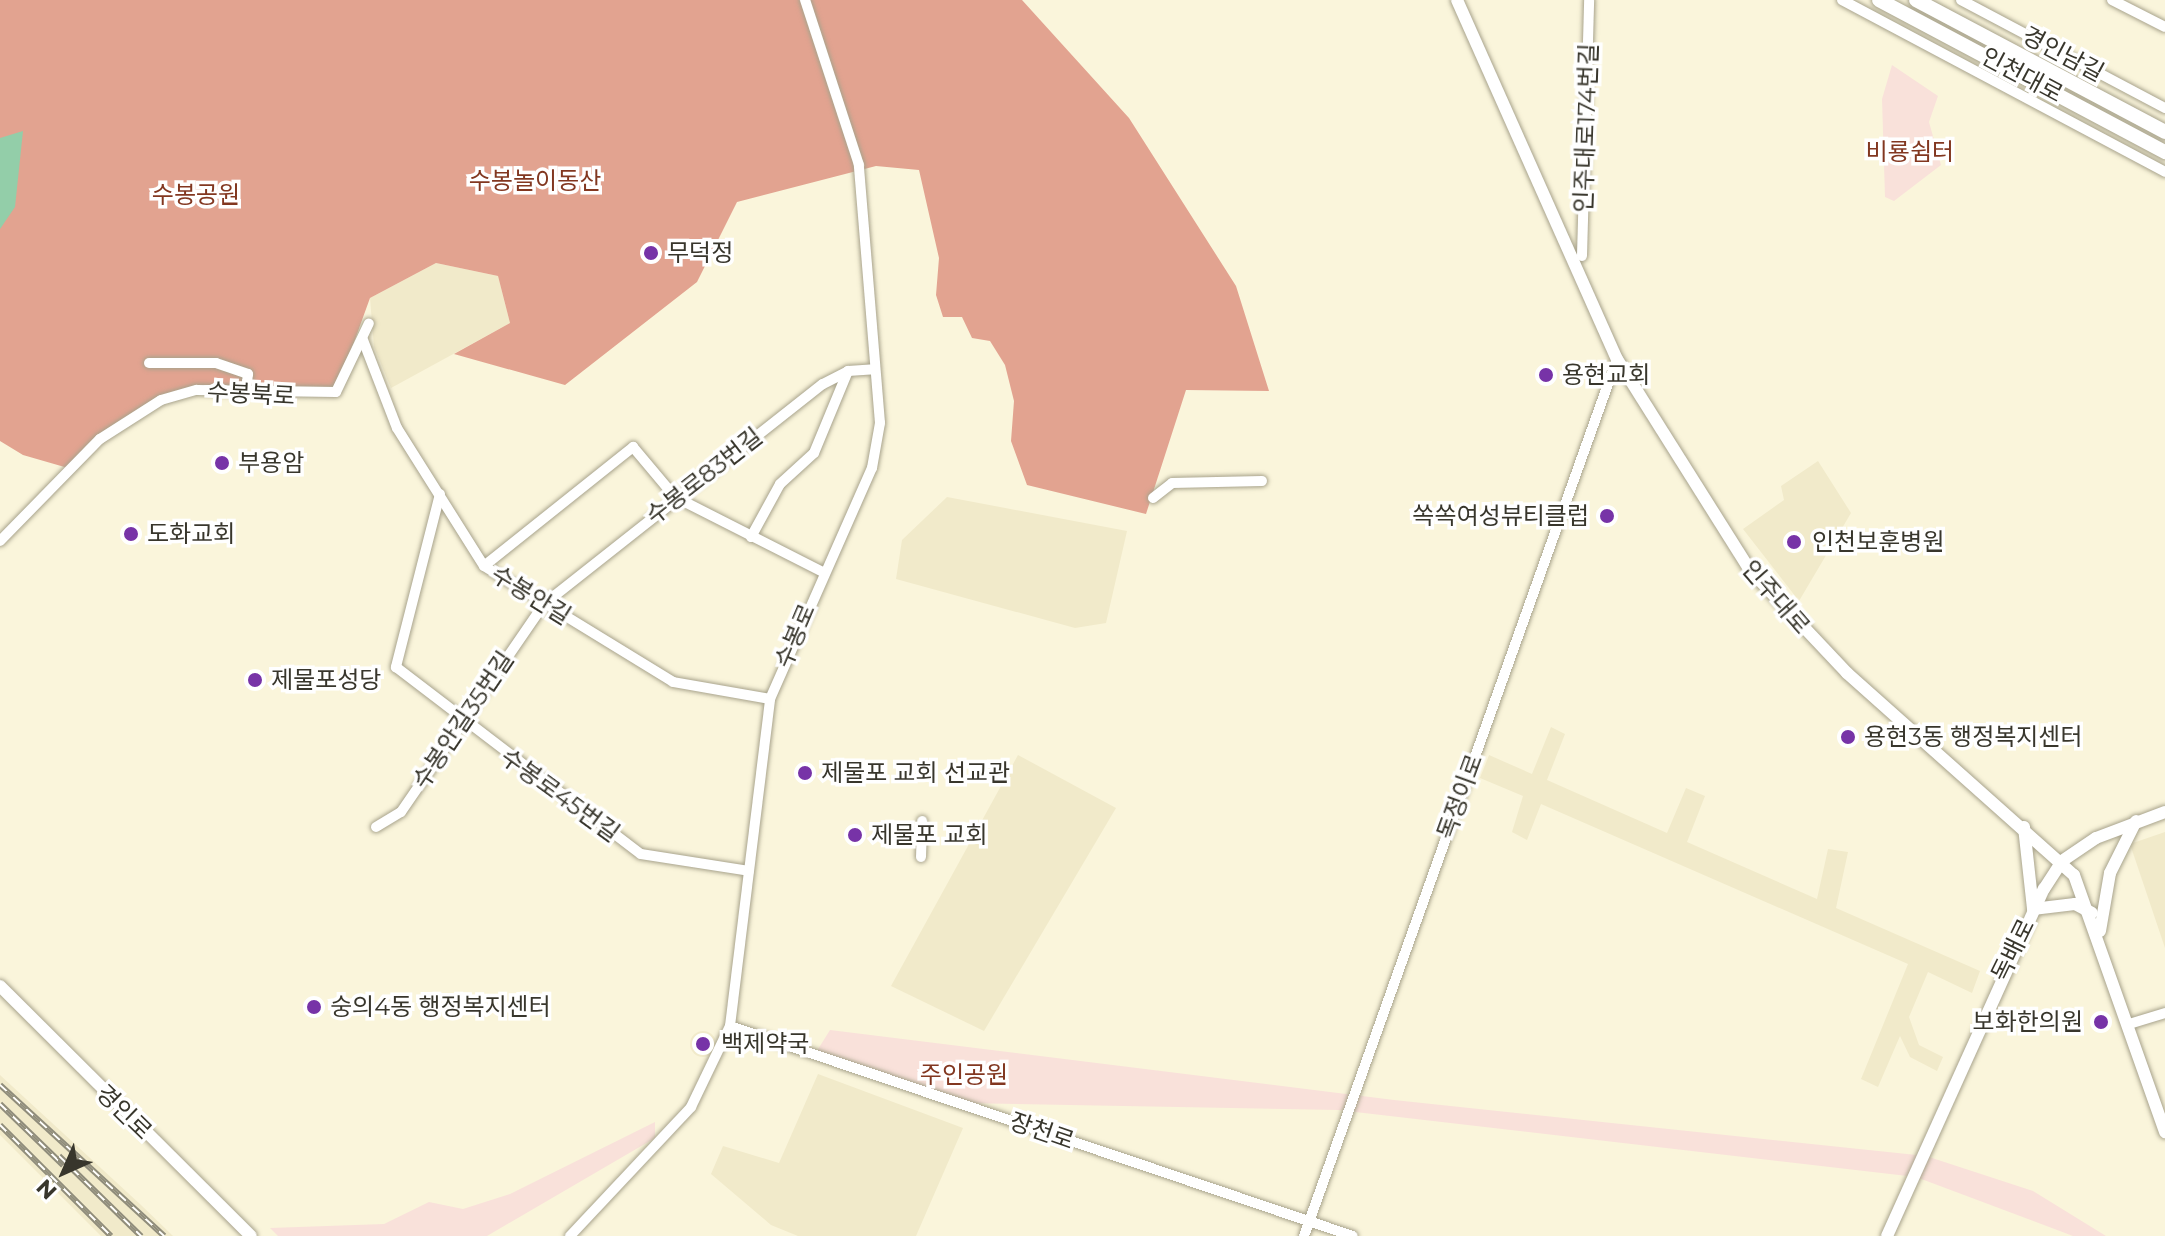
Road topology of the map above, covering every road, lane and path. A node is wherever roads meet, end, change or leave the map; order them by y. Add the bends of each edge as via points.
1 (805, 0) edge
2 (1457, 0) edge
3 (1589, 0) edge
4 (1842, 0) edge
5 (1879, 0) edge
6 (1916, 0) edge
7 (1961, 0) edge
8 (2112, 0) edge
9 (2165, 27) edge
10 (2165, 108) edge
11 (2165, 132) edge
12 (2165, 152) edge
13 (2165, 172) edge
14 (1576, 256) junction
15 (369, 323) dead end
16 (363, 340) junction
17 (1617, 359) junction
18 (149, 363) dead end
19 (874, 369) junction
20 (848, 371) junction
21 (246, 391) junction
22 (1262, 481) dead end
23 (440, 494) junction
24 (675, 497) junction
25 (1153, 498) dead end
26 (751, 537) junction
27 (0, 541) edge
28 (484, 566) junction
29 (823, 572) junction
30 (544, 604) junction
31 (770, 699) junction
32 (461, 720) junction
33 (2164, 815) edge
34 (922, 821) dead end
35 (2136, 821) junction
36 (2024, 826) junction
37 (376, 827) dead end
38 (921, 857) dead end
39 (2062, 861) junction
40 (749, 871) junction
41 (2033, 909) junction
42 (2092, 913) junction
43 (2099, 934) junction
44 (0, 986) edge
45 (2165, 1013) edge
46 (2129, 1024) junction
47 (730, 1026) junction
48 (2165, 1132) edge
49 (1310, 1221) junction
50 (251, 1236) edge
51 (570, 1236) edge
52 (1304, 1236) edge
53 (1353, 1236) edge
54 (1887, 1236) edge

1 - 19 street, 수봉로 via 859,165
2 - 14 main road, 인주대로
3 - 14 street, 인주대로174번길
4 - 13 street
5 - 12 highway, 인천대로
6 - 11 highway, 인천대로
7 - 10 street, 경인남길
8 - 9 street
14 - 17 main road, 인주대로 via 1578,277
15 - 16 street, 수봉북로
16 - 21 street, 수봉북로 via 336,392
16 - 23 street, 수봉안길 via 397,428
17 - 36 main road, 인주대로 via 1749,569 1788,616
17 - 49 street, 독정이로
18 - 21 street via 216,363 248,374
19 - 20 street
19 - 29 street, 수봉로 via 880,423 872,468
20 - 24 street, 수봉로83번길
20 - 26 street via 814,453 780,484
21 - 27 street, 수봉북로 via 197,390 161,400 100,439
22 - 25 street via 1172,483
23 - 28 street, 수봉안길
23 - 32 street, 수봉로45번길 via 396,667
24 - 26 street
24 - 28 street via 633,447
24 - 30 street, 수봉로83번길
26 - 29 street
28 - 30 street, 수봉안길
29 - 31 street, 수봉로
30 - 31 street, 수봉안길 via 673,682
30 - 32 street, 수봉안길35번길
31 - 40 street, 수봉로
32 - 37 street, 수봉안길35번길 via 401,812
32 - 40 street, 수봉로45번길 via 641,854
33 - 35 main road
34 - 38 street
35 - 39 main road
35 - 43 main road via 2110,873
36 - 39 main road, 인주대로
36 - 41 main road
39 - 41 main road, 독배로
39 - 42 main road, 인주대로
40 - 47 street, 수봉로
41 - 42 main road via 2063,903
41 - 54 main road, 독배로
42 - 43 main road, 인주대로
43 - 46 main road, 인주대로
44 - 50 main road, 경인로
45 - 46 street
46 - 48 main road, 인주대로
47 - 49 street, 장천로
47 - 51 street, 수봉로 via 691,1107
49 - 52 street, 독정이로
49 - 53 street, 장천로

